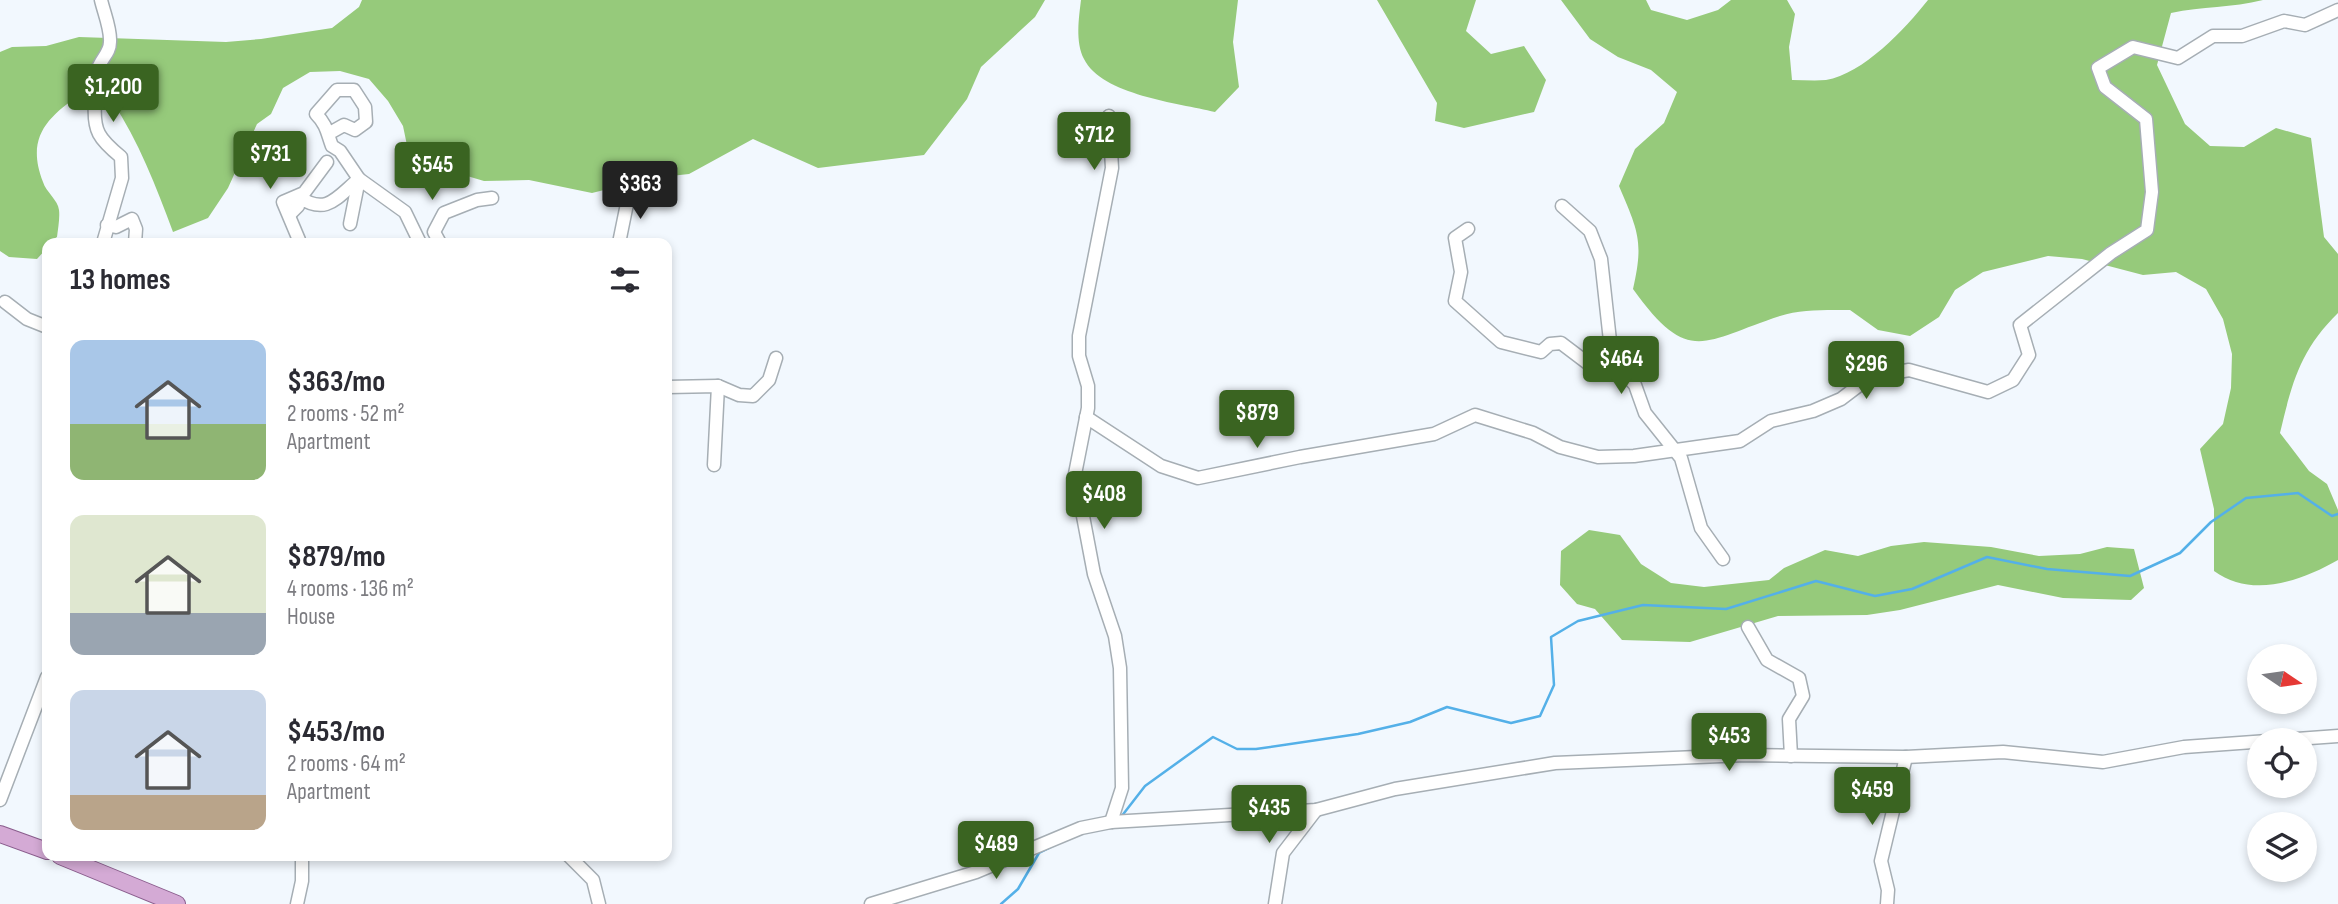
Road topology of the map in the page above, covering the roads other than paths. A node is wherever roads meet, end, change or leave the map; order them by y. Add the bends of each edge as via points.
1 (101, 0) edge
2 (2338, 10) edge
3 (1109, 116) dead end
4 (328, 134) dead end
5 (327, 162) dead end
6 (359, 179) junction
7 (629, 194) dead end
8 (492, 198) dead end
9 (1562, 206) dead end
10 (290, 214) junction
11 (350, 224) dead end
12 (107, 225) junction
13 (1468, 229) dead end
14 (104, 238) edge
15 (135, 238) edge
16 (298, 238) edge
17 (418, 238) edge
18 (434, 238) edge
19 (620, 238) edge
20 (5, 302) dead end
21 (42, 325) edge
22 (776, 358) dead end
23 (1629, 379) junction
24 (718, 386) junction
25 (672, 387) edge
26 (1086, 417) junction
27 (1677, 451) junction
28 (714, 465) dead end
29 (1723, 559) dead end
30 (1748, 627) dead end
31 (42, 690) edge
32 (2338, 736) edge
33 (1791, 756) junction
34 (1906, 757) junction
35 (0, 800) edge
36 (1316, 810) junction
37 (1116, 822) junction
38 (0, 834) edge
39 (42, 849) edge
40 (72, 861) edge
41 (302, 861) edge
42 (574, 861) edge
43 (177, 904) edge
44 (297, 904) edge
45 (599, 904) edge
46 (871, 904) edge
47 (1275, 904) edge
48 (1886, 904) edge

1 - 12 street via 111,39 92,90 96,100 92,116 104,143 121,156 122,178
2 - 27 street via 2305,25 2284,21 2242,36 2213,36 2178,58 2133,47 2098,68 2105,87 2146,119 2152,192 2147,230 2020,325 2029,355 2013,380 1988,392 1909,370 1870,377 1841,399 1772,421 1740,441
3 - 26 street via 1112,169 1079,336 1079,356 1088,386
4 - 6 street via 332,146
5 - 10 street via 304,194 283,202
6 - 10 street via 327,206 311,206 299,197
6 - 11 street
6 - 17 street via 405,212
7 - 19 street
8 - 18 street via 444,213
9 - 23 street via 1590,231 1601,258 1612,359
10 - 16 street
12 - 14 street
12 - 15 street via 116,227 132,219
13 - 23 street via 1455,238 1461,272 1455,301 1501,342 1541,352 1550,344 1561,343 1598,371
20 - 21 street
22 - 24 street via 769,380 756,395 739,396
23 - 27 street via 1645,414
24 - 25 street
24 - 28 street
26 - 27 street via 1161,466 1199,478 1434,434 1475,415 1598,457
26 - 37 street via 1075,474 1094,574 1115,636 1120,668 1122,788
27 - 29 street via 1701,528
30 - 33 street via 1767,660 1798,676 1803,696 1789,719
31 - 35 street
32 - 34 street via 2184,747 2103,762 2003,752
33 - 34 street
33 - 36 street via 1555,764 1395,789
34 - 48 street via 1881,861 1888,890
36 - 37 street
36 - 47 street via 1283,853
37 - 46 street via 1081,828 976,872
38 - 39 main road
40 - 43 main road
41 - 44 street
42 - 45 street via 593,880

